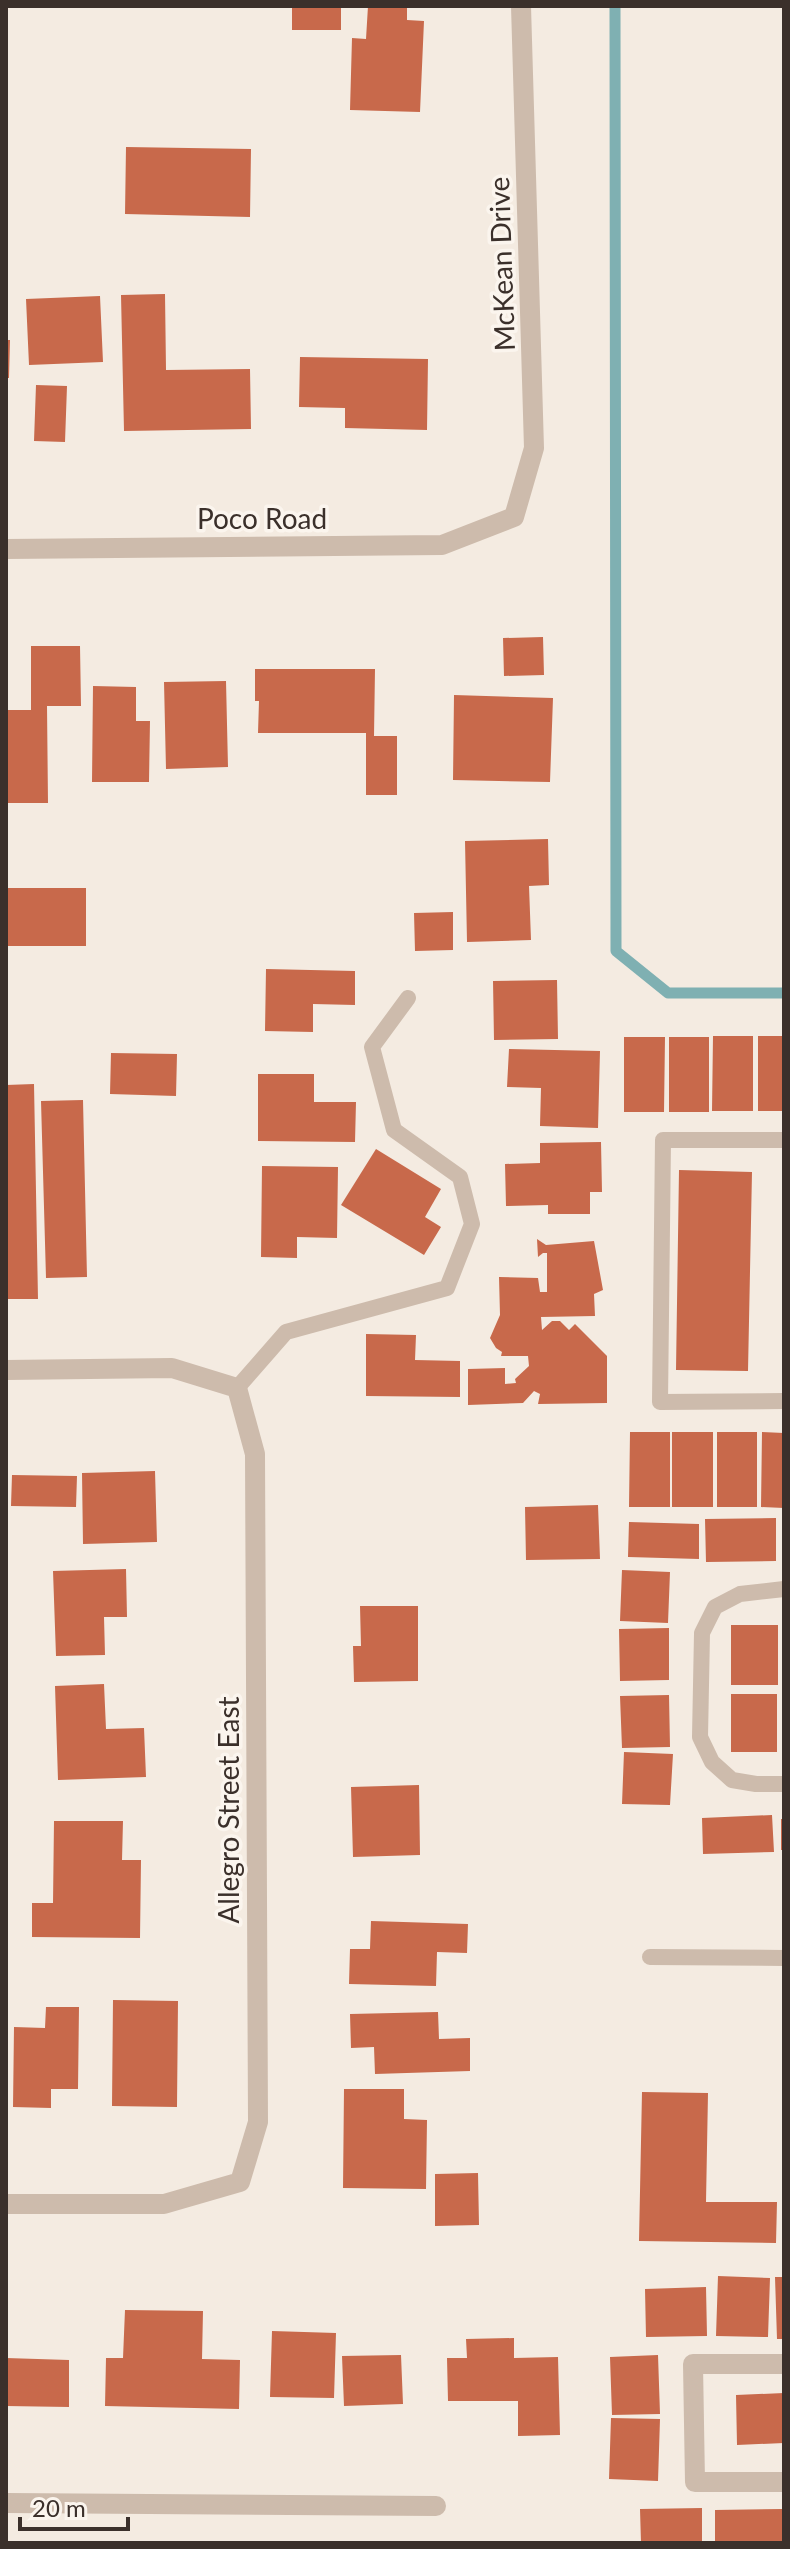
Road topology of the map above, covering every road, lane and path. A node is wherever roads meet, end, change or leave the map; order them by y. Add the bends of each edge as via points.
1 (521, 6) edge
2 (514, 517) joint
3 (6, 549) edge
4 (408, 998) dead end
5 (784, 1140) edge
6 (6, 1370) edge
7 (237, 1388) junction
8 (784, 1401) edge
9 (784, 1589) edge
10 (784, 1784) edge
11 (650, 1957) dead end
12 (784, 1958) edge
13 (6, 2204) edge
14 (784, 2364) edge
15 (784, 2482) edge
16 (6, 2503) edge
17 (436, 2506) dead end

1 - 2 street, McKean Drive via 534,448
2 - 3 street, Poco Road via 442,545
4 - 7 lane via 372,1047 394,1130 460,1177 472,1224 447,1288 286,1332
5 - 8 lane via 663,1140 660,1402
6 - 7 street via 172,1368
7 - 13 street, Allegro Street East via 255,1454 258,2122 240,2182 164,2204
9 - 10 lane via 740,1594 715,1607 702,1633 700,1737 712,1762 732,1780
11 - 12 lane
14 - 15 street via 693,2364 695,2482
16 - 17 street

